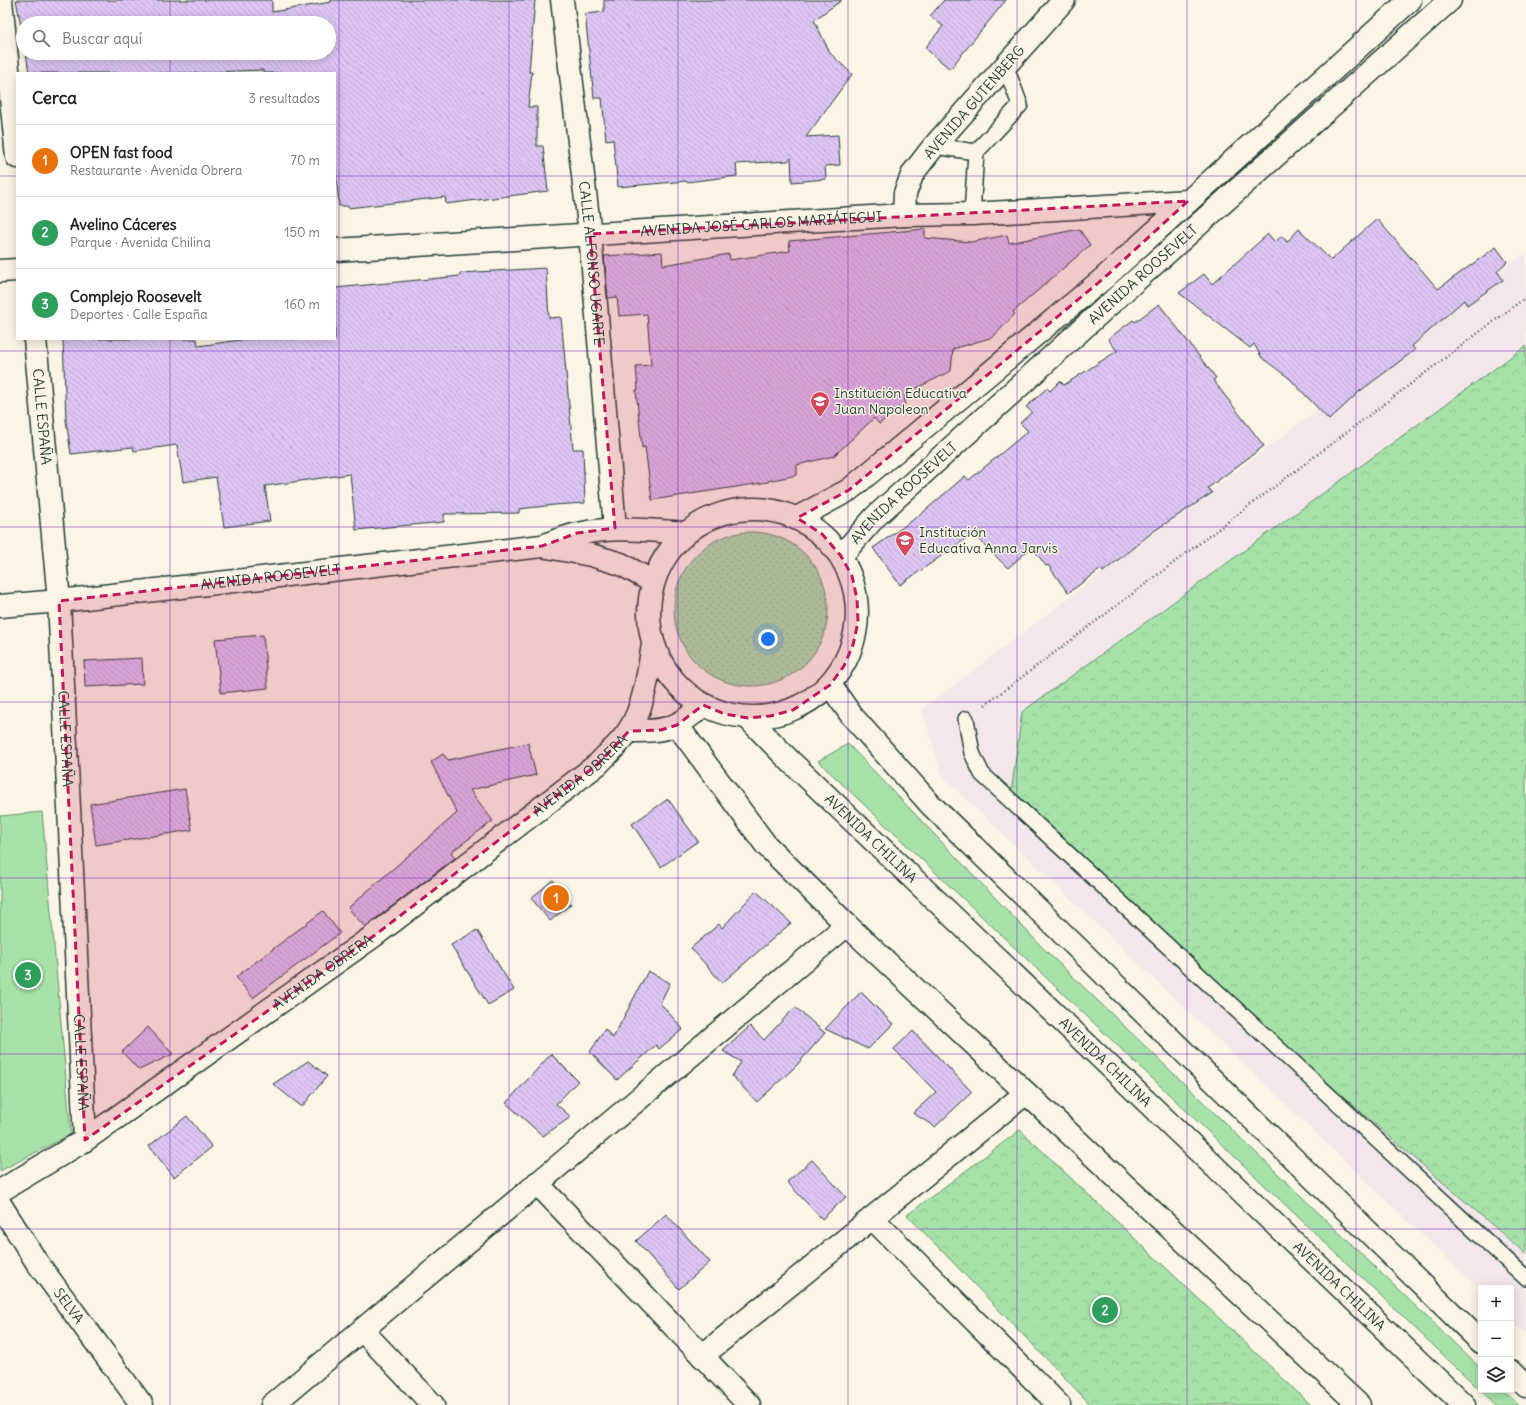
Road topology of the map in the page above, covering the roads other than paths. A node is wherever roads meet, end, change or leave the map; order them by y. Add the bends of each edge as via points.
1 (1, 0) edge
2 (562, 0) edge
3 (1064, 0) edge
4 (1410, 0) edge
5 (1450, 0) edge
6 (1005, 65) junction
7 (934, 146) junction
8 (16, 147) edge
9 (976, 152) junction
10 (1188, 202) junction
11 (972, 214) junction
12 (904, 215) junction
13 (590, 234) junction
14 (336, 250) edge
15 (16, 270) edge
16 (0, 271) edge
17 (35, 340) edge
18 (797, 518) junction
19 (615, 528) junction
20 (685, 533) junction
21 (542, 546) junction
22 (841, 556) junction
23 (653, 582) junction
24 (59, 601) junction
25 (0, 606) edge
26 (653, 644) junction
27 (830, 685) junction
28 (703, 705) junction
29 (748, 718) junction
30 (966, 719) road end
31 (677, 725) junction
32 (629, 731) junction
33 (847, 924) junction
34 (1026, 1093) junction
35 (85, 1140) junction
36 (537, 1183) junction
37 (0, 1191) edge
38 (0, 1204) edge
39 (872, 1218) junction
40 (1526, 1278) edge
41 (362, 1330) junction
42 (1478, 1339) edge
43 (702, 1356) junction
44 (1514, 1374) edge
45 (1526, 1386) edge
46 (142, 1405) edge
47 (272, 1405) edge
48 (433, 1405) edge
49 (749, 1405) edge
50 (1059, 1405) edge
51 (1359, 1405) edge
52 (1464, 1405) edge

1 - 8 street
2 - 13 street, CALLE ALFONSO UGARTE
3 - 6 street, AVENIDA GUTENBERG
4 - 10 street, AVENIDA ROOSEVELT
5 - 22 street, AVENIDA ROOSEVELT via 898,496 875,517
6 - 7 street, AVENIDA GUTENBERG
6 - 9 lane via 1020,105
7 - 9 lane
7 - 12 street, AVENIDA GUTENBERG via 913,173 905,193
9 - 11 lane
10 - 11 street, AVENIDA JOSÉ CARLOS MARIÁTEGUI
10 - 18 street, AVENIDA ROOSEVELT via 1104,278 849,490
11 - 12 street, AVENIDA JOSÉ CARLOS MARIÁTEGUI
12 - 13 street, AVENIDA JOSÉ CARLOS MARIÁTEGUI
13 - 14 street, AVENIDA JOSÉ CARLOS MARIÁTEGUI
13 - 19 street, CALLE ALFONSO UGARTE
15 - 16 street
17 - 24 street, CALLE ESPAÑA
18 - 20 street via 779,512 739,509 720,514
18 - 22 street via 822,534
19 - 20 street, AVENIDA ROOSEVELT
19 - 21 street, AVENIDA ROOSEVELT via 577,533
20 - 23 street via 661,563
21 - 23 street, AVENIDA ROOSEVELT via 591,555 621,564
21 - 24 street, AVENIDA ROOSEVELT
22 - 27 street via 852,576 858,622 853,645 844,666
23 - 26 street via 648,602 648,624
24 - 25 street, AVENIDA ROOSEVELT
24 - 35 street, CALLE ESPAÑA
26 - 28 street via 661,663 672,679
26 - 32 street, AVENIDA OBRERA via 649,672 637,714
27 - 29 street via 793,710
27 - 42 street via 852,716 931,805
28 - 29 street via 725,714
28 - 31 street, AVENIDA OBRERA
29 - 52 street, AVENIDA CHILINA
30 - 40 lane via 972,753 982,774
31 - 32 street, AVENIDA OBRERA via 661,730
31 - 33 street via 766,845
32 - 35 street, AVENIDA OBRERA via 598,764 375,935
33 - 34 street
33 - 36 street
34 - 39 street
34 - 51 street
35 - 37 street, AVENIDA OBRERA
36 - 41 street
36 - 43 street
38 - 46 street, SELVA via 36,1262
39 - 43 street
39 - 50 street
41 - 47 street
41 - 48 street
43 - 49 street
44 - 45 street

